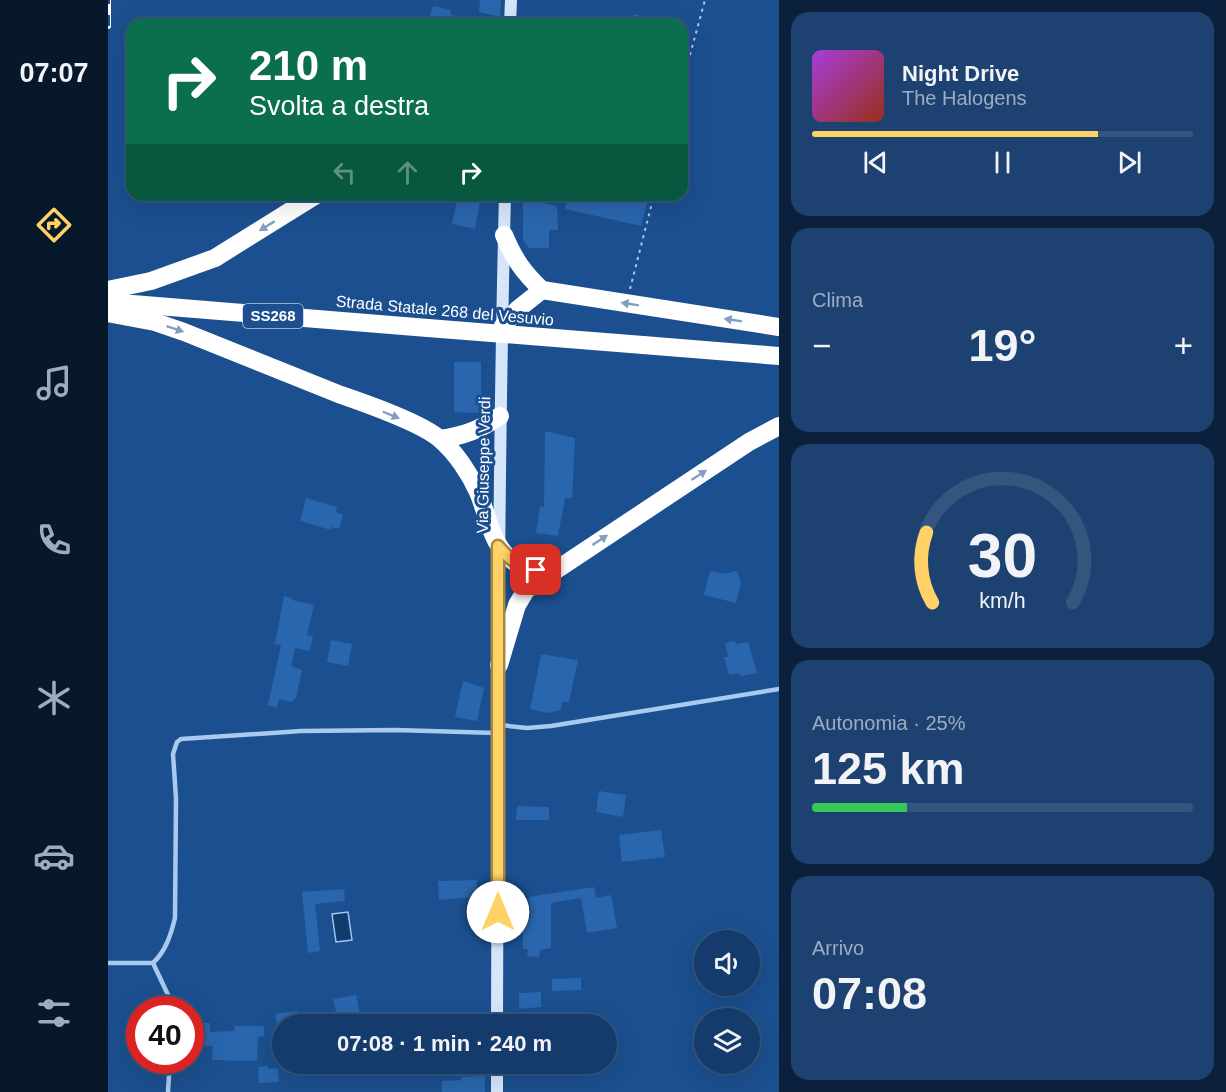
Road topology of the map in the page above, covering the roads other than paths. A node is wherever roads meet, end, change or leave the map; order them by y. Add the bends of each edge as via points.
1 (511, 0) edge
2 (510, 18) edge
3 (306, 201) edge
4 (505, 201) edge
5 (504, 235) junction
6 (542, 290) junction
7 (113, 302) edge
8 (503, 326) junction
9 (779, 327) edge
10 (779, 356) edge
11 (501, 416) junction
12 (779, 426) edge
13 (440, 439) junction
14 (498, 546) junction
15 (551, 572) junction
16 (499, 665) junction
17 (779, 689) edge
18 (499, 729) junction
19 (110, 963) edge
20 (153, 963) junction
21 (169, 996) edge
22 (497, 1014) edge
23 (169, 1074) edge
24 (497, 1074) edge
25 (168, 1092) edge
26 (497, 1092) edge

1 - 2 street
3 -> 7 highway via 215,258 151,281
4 - 5 street, Via Giuseppe Verdi
5 - 6 highway via 513,258
5 - 8 street, Via Giuseppe Verdi
6 - 8 highway
9 -> 6 highway
7 - 10 highway, Strada Statale 268 del Vesuvio / SS268, bridge
7 -> 13 highway via 154,322 360,402
8 - 11 street, Via Giuseppe Verdi
11 - 13 highway via 483,428
11 - 14 street, Via Giuseppe Verdi
15 -> 12 highway
13 - 14 highway via 477,491
14 - 15 highway via 525,568
14 - 16 street, Via Giuseppe Verdi
15 - 16 highway via 526,590 517,605
16 - 18 street, Via Giuseppe Verdi
17 - 18 lane via 551,726
18 - 20 lane via 301,731 181,739 173,754 175,918 170,936
18 - 22 street, Via Giuseppe Verdi
19 - 20 lane
20 - 21 lane
23 - 25 lane
24 - 26 street

